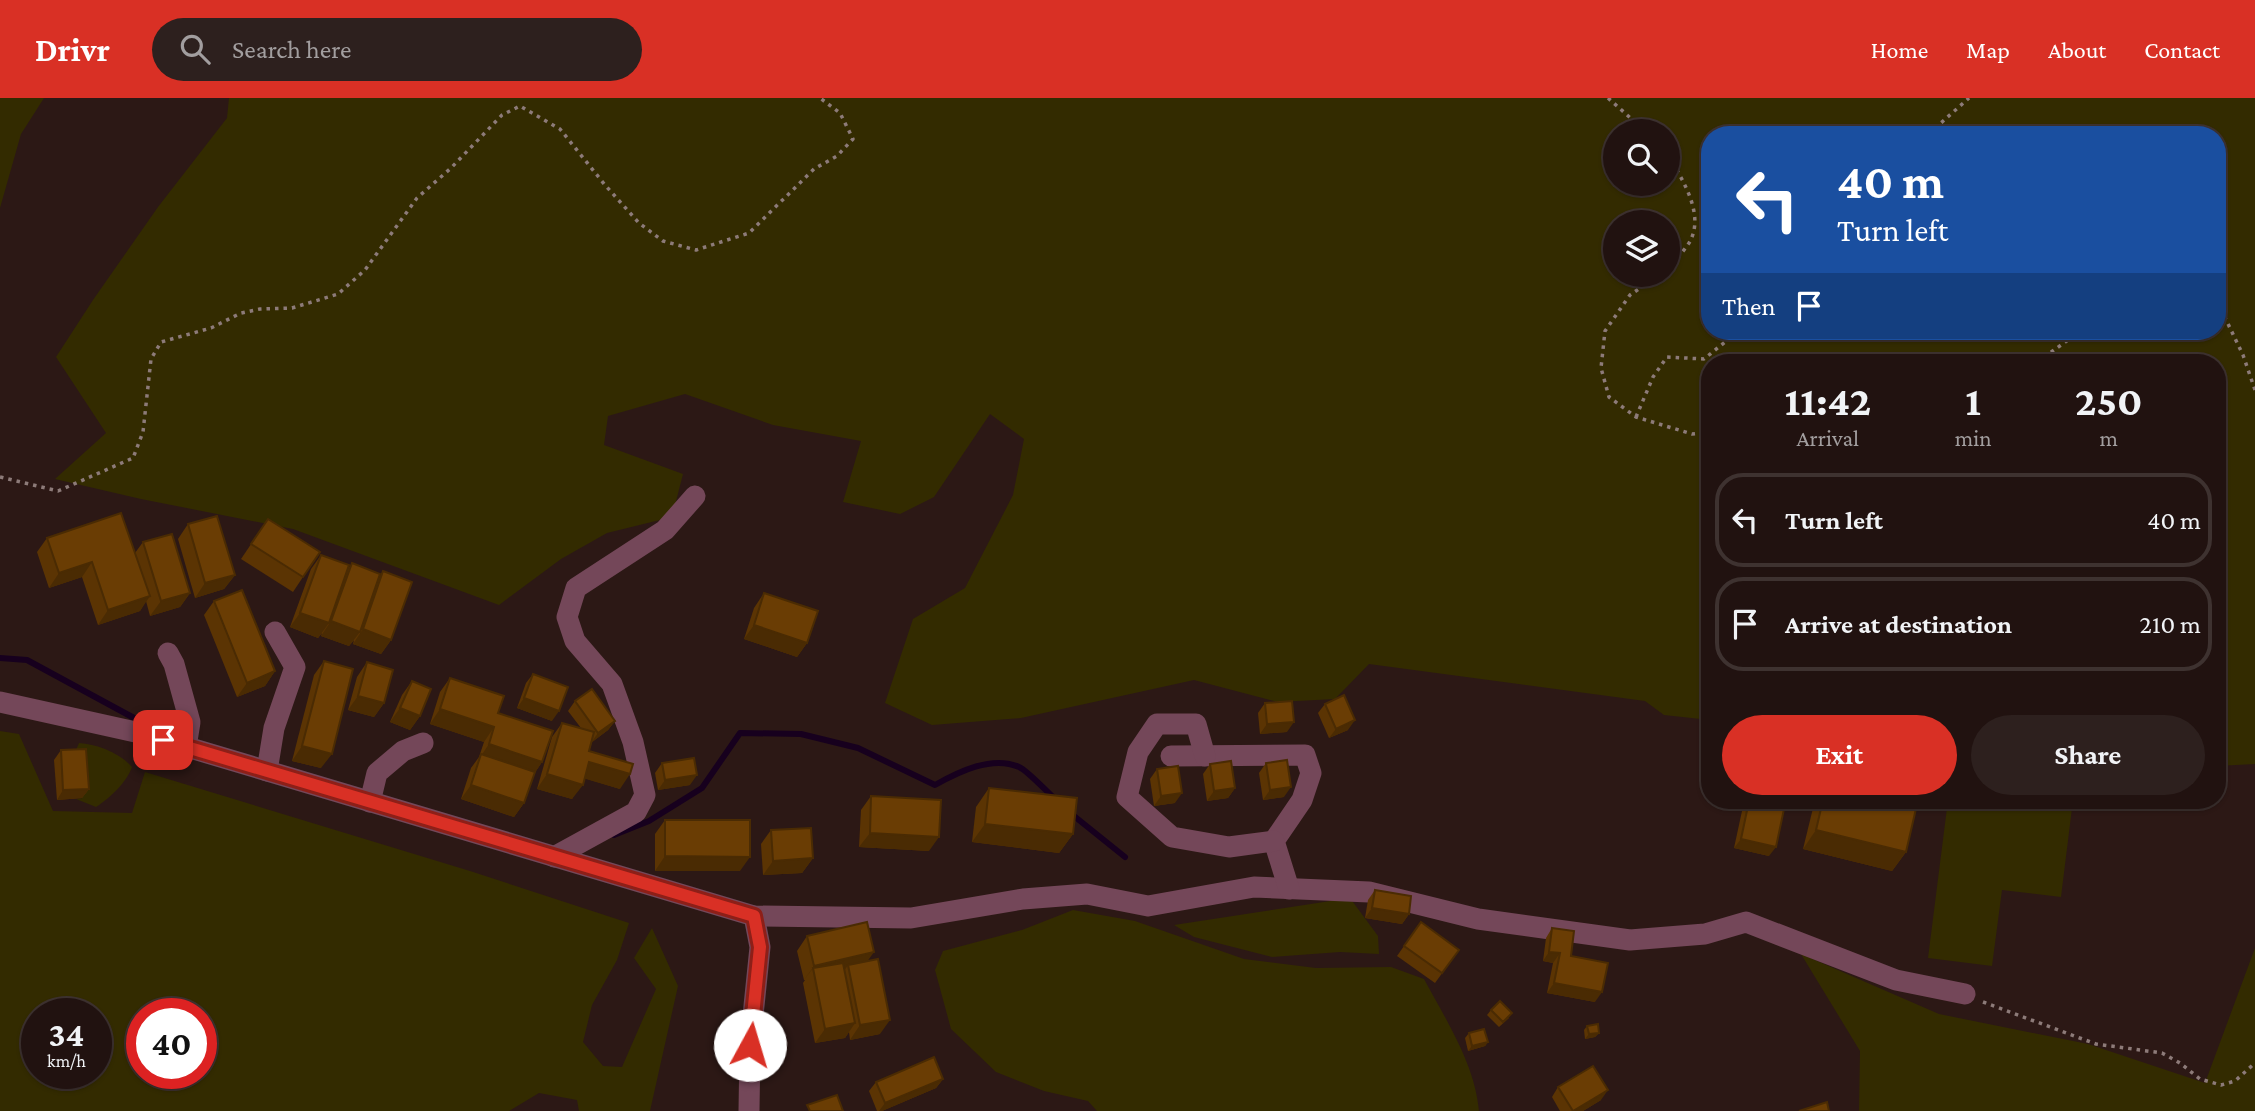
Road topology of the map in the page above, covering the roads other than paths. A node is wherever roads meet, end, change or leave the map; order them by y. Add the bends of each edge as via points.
1 (695, 496) dead end
2 (275, 632) dead end
3 (168, 653) dead end
4 (0, 702) edge
5 (423, 743) dead end
6 (186, 747) junction
7 (1171, 756) dead end
8 (1205, 756) junction
9 (267, 771) junction
10 (370, 802) junction
11 (1274, 841) junction
12 (554, 857) junction
13 (1289, 889) junction
14 (754, 916) junction
15 (1965, 994) road end
16 (749, 1111) edge

1 - 12 street via 665,530 576,588 567,617 575,640 611,684 645,795 636,812
2 - 9 street via 295,667 274,729
3 - 6 street via 190,722
4 - 6 street
5 - 10 street via 403,751 377,773
6 - 9 street
7 - 8 street
8 - 11 street via 1305,755 1311,773 1302,800
8 - 11 street via 1196,724 1157,724 1138,752 1127,797 1172,837 1229,847
9 - 10 street
10 - 12 street
11 - 13 street
12 - 14 street
13 - 14 street via 1254,887 1148,906 1087,894 1023,898 911,918
13 - 15 street via 1369,892 1478,919 1630,940 1705,934 1746,922 1896,980
14 - 16 street via 760,947

